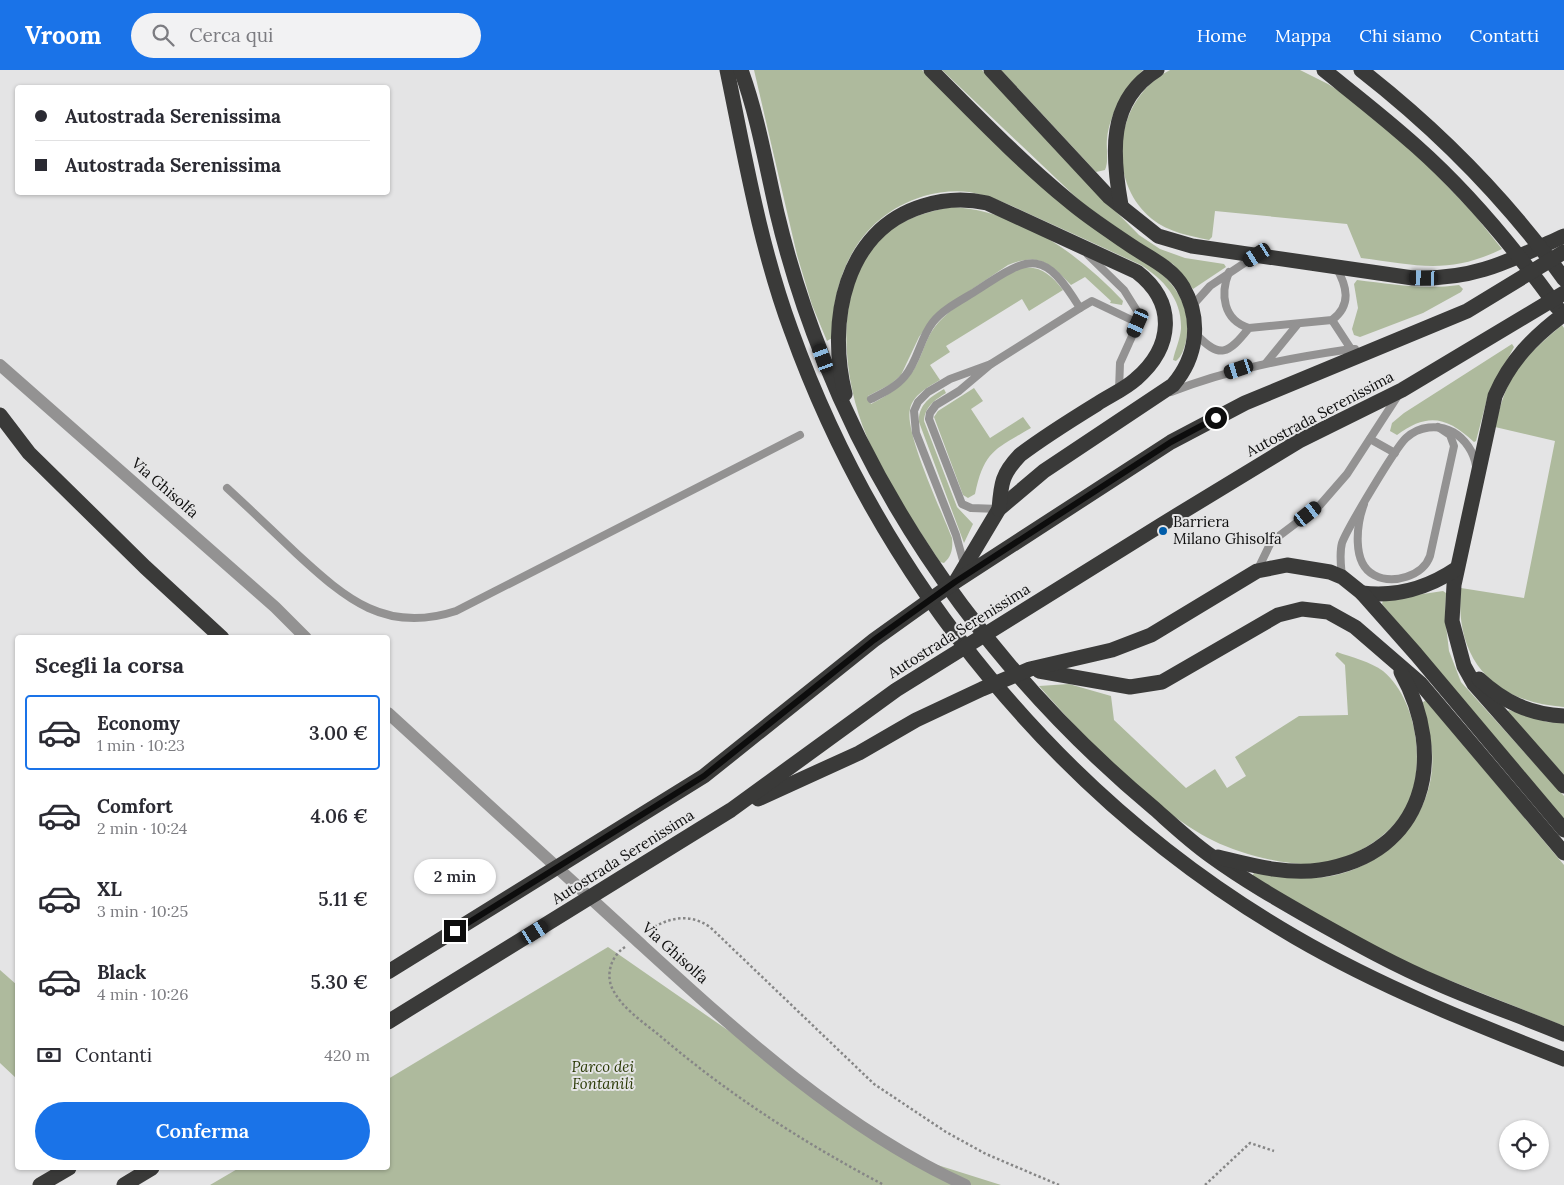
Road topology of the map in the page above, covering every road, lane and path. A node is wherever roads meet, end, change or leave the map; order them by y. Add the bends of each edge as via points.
1 (727, 70) edge
2 (741, 70) edge
3 (931, 70) edge
4 (991, 70) edge
5 (1157, 70) edge
6 (1324, 70) edge
7 (1361, 70) edge
8 (1121, 205) junction
9 (1564, 236) edge
10 (1074, 242) junction
11 (1564, 252) edge
12 (1257, 255) junction
13 (1336, 267) junction
14 (1229, 272) junction
15 (1564, 279) edge
16 (1564, 293) edge
17 (1192, 306) junction
18 (1080, 308) junction
19 (1564, 315) edge
20 (1332, 320) junction
21 (1138, 323) junction
22 (1297, 325) junction
23 (1249, 328) junction
24 (1195, 333) junction
25 (1377, 348) junction
26 (1351, 349) junction
27 (0, 364) edge
28 (991, 364) junction
29 (1266, 364) junction
30 (1119, 390) junction
31 (1402, 390) junction
32 (1157, 398) junction
33 (871, 399) dead end
34 (0, 415) edge
35 (852, 422) junction
36 (1438, 427) junction
37 (800, 435) dead end
38 (1370, 439) junction
39 (1395, 453) junction
40 (1477, 475) junction
41 (227, 488) dead end
42 (1364, 504) junction
43 (999, 508) junction
44 (964, 564) junction
45 (1456, 569) junction
46 (1257, 571) junction
47 (1342, 577) junction
48 (955, 582) junction
49 (1362, 593) junction
50 (219, 635) edge
51 (303, 635) edge
52 (1398, 666) junction
53 (1464, 666) junction
54 (1030, 669) junction
55 (390, 715) edge
56 (1564, 716) edge
57 (1564, 786) edge
58 (731, 810) junction
59 (1564, 830) edge
60 (1564, 853) edge
61 (1210, 856) junction
62 (390, 971) edge
63 (390, 1021) edge
64 (1564, 1034) edge
65 (1564, 1059) edge
66 (1274, 1152) dead end
67 (59, 1170) edge
68 (66, 1170) edge
69 (149, 1170) edge
70 (40, 1185) edge
71 (124, 1185) edge
72 (965, 1185) edge
73 (1205, 1185) edge

1 - 65 highway via 763,236 790,329 833,433 895,548 976,663 1036,731 1122,814 1171,855 1252,911 1391,988
2 - 35 highway via 753,104 792,269 823,358
3 - 17 highway via 1068,200 1098,224 1164,266 1182,286
4 - 8 highway via 1109,197
5 - 8 highway via 1140,84 1129,99 1116,130 1114,164
6 - 19 highway via 1416,146 1466,195
7 - 15 highway via 1456,152
8 - 12 highway via 1158,236 1192,246
9 - 13 highway via 1492,268 1463,276 1413,278
10 - 21 lane via 1131,299 1139,314
10 - 30 highway via 1137,272 1161,300 1166,322 1163,342 1151,363 1135,380
10 - 35 highway via 1007,211 970,199 951,199 915,208 884,226 860,252 845,289 842,306 840,368
11 - 25 highway, Autostrada Serenissima via 1467,310
12 - 13 highway
12 - 14 lane
13 - 20 lane via 1347,293 1343,308
14 - 17 lane via 1210,286
14 - 23 lane via 1223,289 1225,306 1236,322
16 - 31 highway, Autostrada Serenissima
17 - 24 highway
18 - 21 lane via 1092,301
18 - 28 lane
18 - 33 lane via 1047,267 1035,262 1010,268 937,318 907,375
19 - 40 highway via 1523,349 1503,378
20 - 22 lane
20 - 26 lane
21 - 30 lane via 1120,364
22 - 23 lane
22 - 29 lane
23 - 24 lane via 1236,344 1224,351 1213,350
24 - 32 highway via 1193,351 1182,374
25 - 26 lane
25 - 48 highway, Autostrada Serenissima via 1245,403 1171,442
26 - 29 lane
27 - 51 street, Via Ghisolfa
28 - 43 lane via 959,391 936,405 929,419 962,504 971,508
28 - 44 lane via 950,378 928,392 914,410 916,433
29 - 32 lane via 1239,369
30 - 43 highway via 1020,455 1002,479
31 - 38 lane
31 - 58 highway, Autostrada Serenissima via 1299,441 985,634 861,714
32 - 43 highway via 1044,471
34 - 50 highway via 29,453
35 - 61 highway via 890,498 912,533 1000,656 1053,714 1133,791
36 - 39 lane via 1406,437
36 - 40 lane via 1454,433 1467,445 1475,459
36 - 42 lane via 1450,435 1454,446 1430,556 1423,570 1394,578 1375,576 1369,571 1361,557 1358,529
37 - 41 lane via 456,611 435,618 382,615 356,604
38 - 39 lane
38 - 46 lane via 1348,474 1329,495 1271,542
39 - 42 lane
40 - 45 highway
42 - 47 lane via 1342,542
43 - 44 highway
44 - 48 highway
45 - 49 highway via 1409,590 1388,594
45 - 53 highway via 1452,621
46 - 47 highway via 1286,565
46 - 54 highway via 1151,635 1112,650
47 - 49 highway
48 - 62 highway, Autostrada Serenissima via 874,640 704,776
49 - 59 highway
52 - 54 highway via 1355,627 1316,609 1302,609 1262,622 1153,685 1130,687
52 - 60 highway via 1420,684
52 - 61 highway via 1413,695 1425,754 1423,785 1418,801 1395,833 1350,863 1318,870 1278,870
53 - 56 highway via 1507,701 1535,713
53 - 57 highway via 1485,699
54 - 58 highway via 948,704 859,753
55 - 72 street, Via Ghisolfa via 766,1054 842,1114 909,1156
58 - 63 highway, Autostrada Serenissima
61 - 64 highway via 1292,907 1388,960 1438,984
66 - 73 path via 1250,1143
67 - 70 highway
68 - 70 highway
69 - 71 highway

